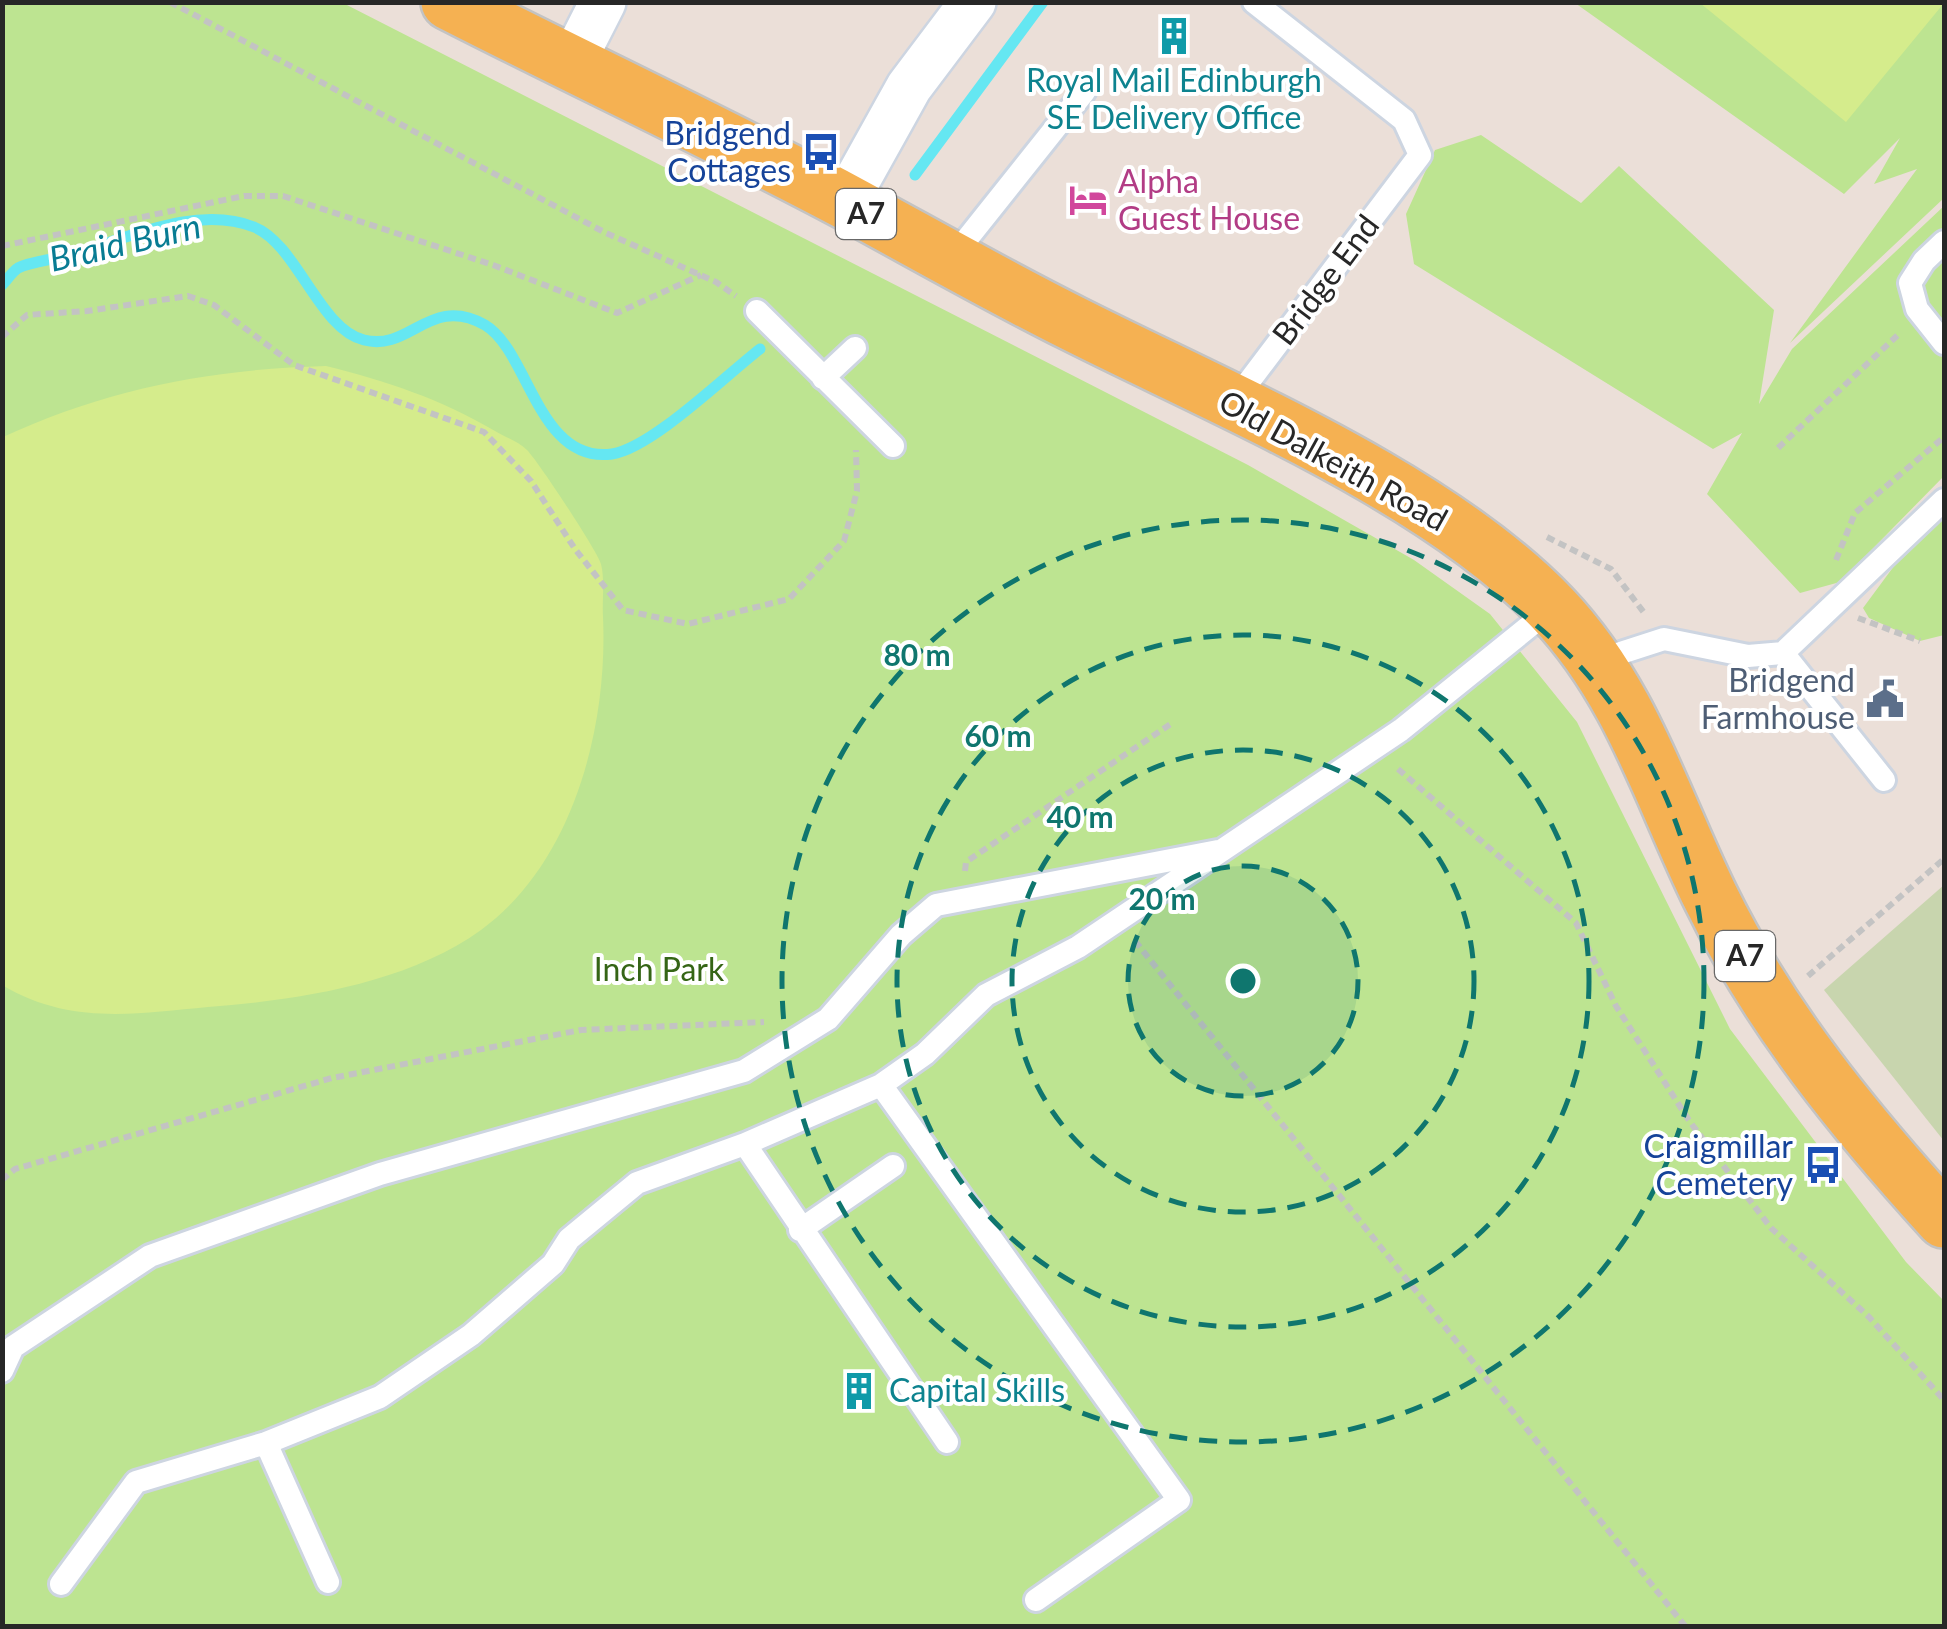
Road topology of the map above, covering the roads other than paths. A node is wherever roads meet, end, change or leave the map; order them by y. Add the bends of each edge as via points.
1 (448, 2) edge
2 (603, 2) edge
3 (973, 2) edge
4 (1254, 2) edge
5 (572, 63) junction
6 (1084, 92) dead end
7 (846, 202) junction
8 (1944, 242) edge
9 (949, 261) junction
10 (757, 311) road end
11 (1944, 343) edge
12 (855, 348) dead end
13 (823, 378) junction
14 (1232, 404) junction
15 (893, 446) dead end
16 (1944, 500) edge
17 (1552, 608) junction
18 (1782, 653) junction
19 (1596, 661) junction
20 (1884, 780) dead end
21 (1226, 849) junction
22 (881, 1084) junction
23 (745, 1144) junction
24 (893, 1166) dead end
25 (1944, 1220) edge
26 (800, 1230) junction
27 (2, 1370) edge
28 (947, 1442) dead end
29 (266, 1443) junction
30 (328, 1582) dead end
31 (61, 1584) dead end
32 (1036, 1600) dead end

1 - 5 main road, Old Dalkeith Road / A7
2 - 5 street
3 - 7 street via 908,87
4 - 14 lane, Bridge End via 1404,120 1420,155
5 - 7 main road, Old Dalkeith Road / A7
6 - 9 lane
7 - 9 main road, Old Dalkeith Road / A7
8 - 11 lane via 1910,283 1917,309
9 - 14 main road, Old Dalkeith Road / A7
10 - 13 lane
12 - 13 lane
13 - 15 lane
14 - 17 main road, Old Dalkeith Road / A7 via 1411,499 1492,554
16 - 18 lane
17 - 19 main road, Old Dalkeith Road / A7
17 - 21 lane via 1374,748
18 - 19 lane via 1748,656 1664,638
18 - 20 lane
19 - 25 main road, Old Dalkeith Road / A7 via 1632,718 1710,896 1773,1006 1853,1120
21 - 22 lane via 1118,921 986,995 925,1054
21 - 27 lane via 936,905 828,1019 744,1071 380,1174 150,1256 12,1347
22 - 23 lane
22 - 32 lane via 1179,1500
23 - 26 lane
23 - 29 lane via 637,1183 471,1335 380,1397
24 - 26 lane
26 - 28 lane
29 - 30 lane
29 - 31 lane via 136,1482

